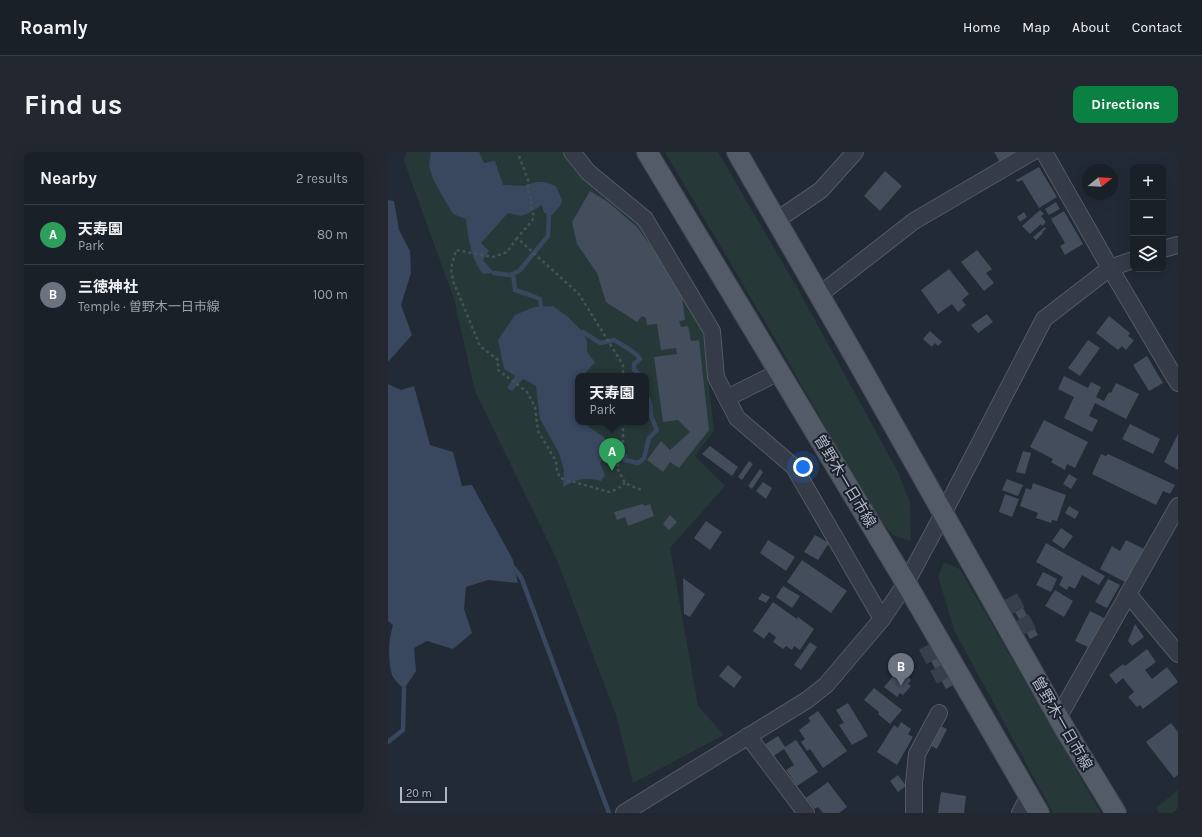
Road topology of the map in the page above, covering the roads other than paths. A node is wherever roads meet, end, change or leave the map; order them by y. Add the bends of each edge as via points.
1 (572, 152) edge
2 (647, 152) edge
3 (855, 152) edge
4 (1032, 152) edge
5 (1044, 152) edge
6 (742, 153) edge
7 (777, 220) junction
8 (1178, 245) edge
9 (1166, 248) edge
10 (1130, 261) edge
11 (1110, 268) junction
12 (820, 295) junction
13 (778, 372) junction
14 (1178, 383) edge
15 (727, 398) junction
16 (1178, 506) edge
17 (944, 514) junction
18 (906, 583) junction
19 (1128, 594) junction
20 (882, 619) junction
21 (1178, 654) edge
22 (939, 712) dead end
23 (1058, 718) junction
24 (748, 736) junction
25 (1024, 805) edge
26 (624, 813) edge
27 (806, 813) edge
28 (914, 813) edge
29 (1039, 813) edge
30 (1116, 813) edge

1 - 15 street via 588,172 645,219 712,331 716,377
2 - 13 main road, 曽野木一日市線
3 - 7 street via 821,190
4 - 12 street via 914,221
5 - 11 street
6 - 7 main road, 曽野木一日市線
7 - 12 main road, 曽野木一日市線
8 - 9 street
10 - 11 street
11 - 14 street
11 - 17 street via 1044,319
12 - 17 main road, 曽野木一日市線
13 - 15 street
13 - 18 main road, 曽野木一日市線
15 - 20 street via 737,418 794,467
16 - 19 street
17 - 18 street
17 - 23 main road, 曽野木一日市線
18 - 20 street
18 - 25 main road, 曽野木一日市線
19 - 21 street
19 - 23 street
20 - 24 street via 826,685 807,700
22 - 28 street via 917,754
23 - 30 main road, 曽野木一日市線
24 - 26 street
24 - 27 street
25 - 29 main road, 曽野木一日市線

